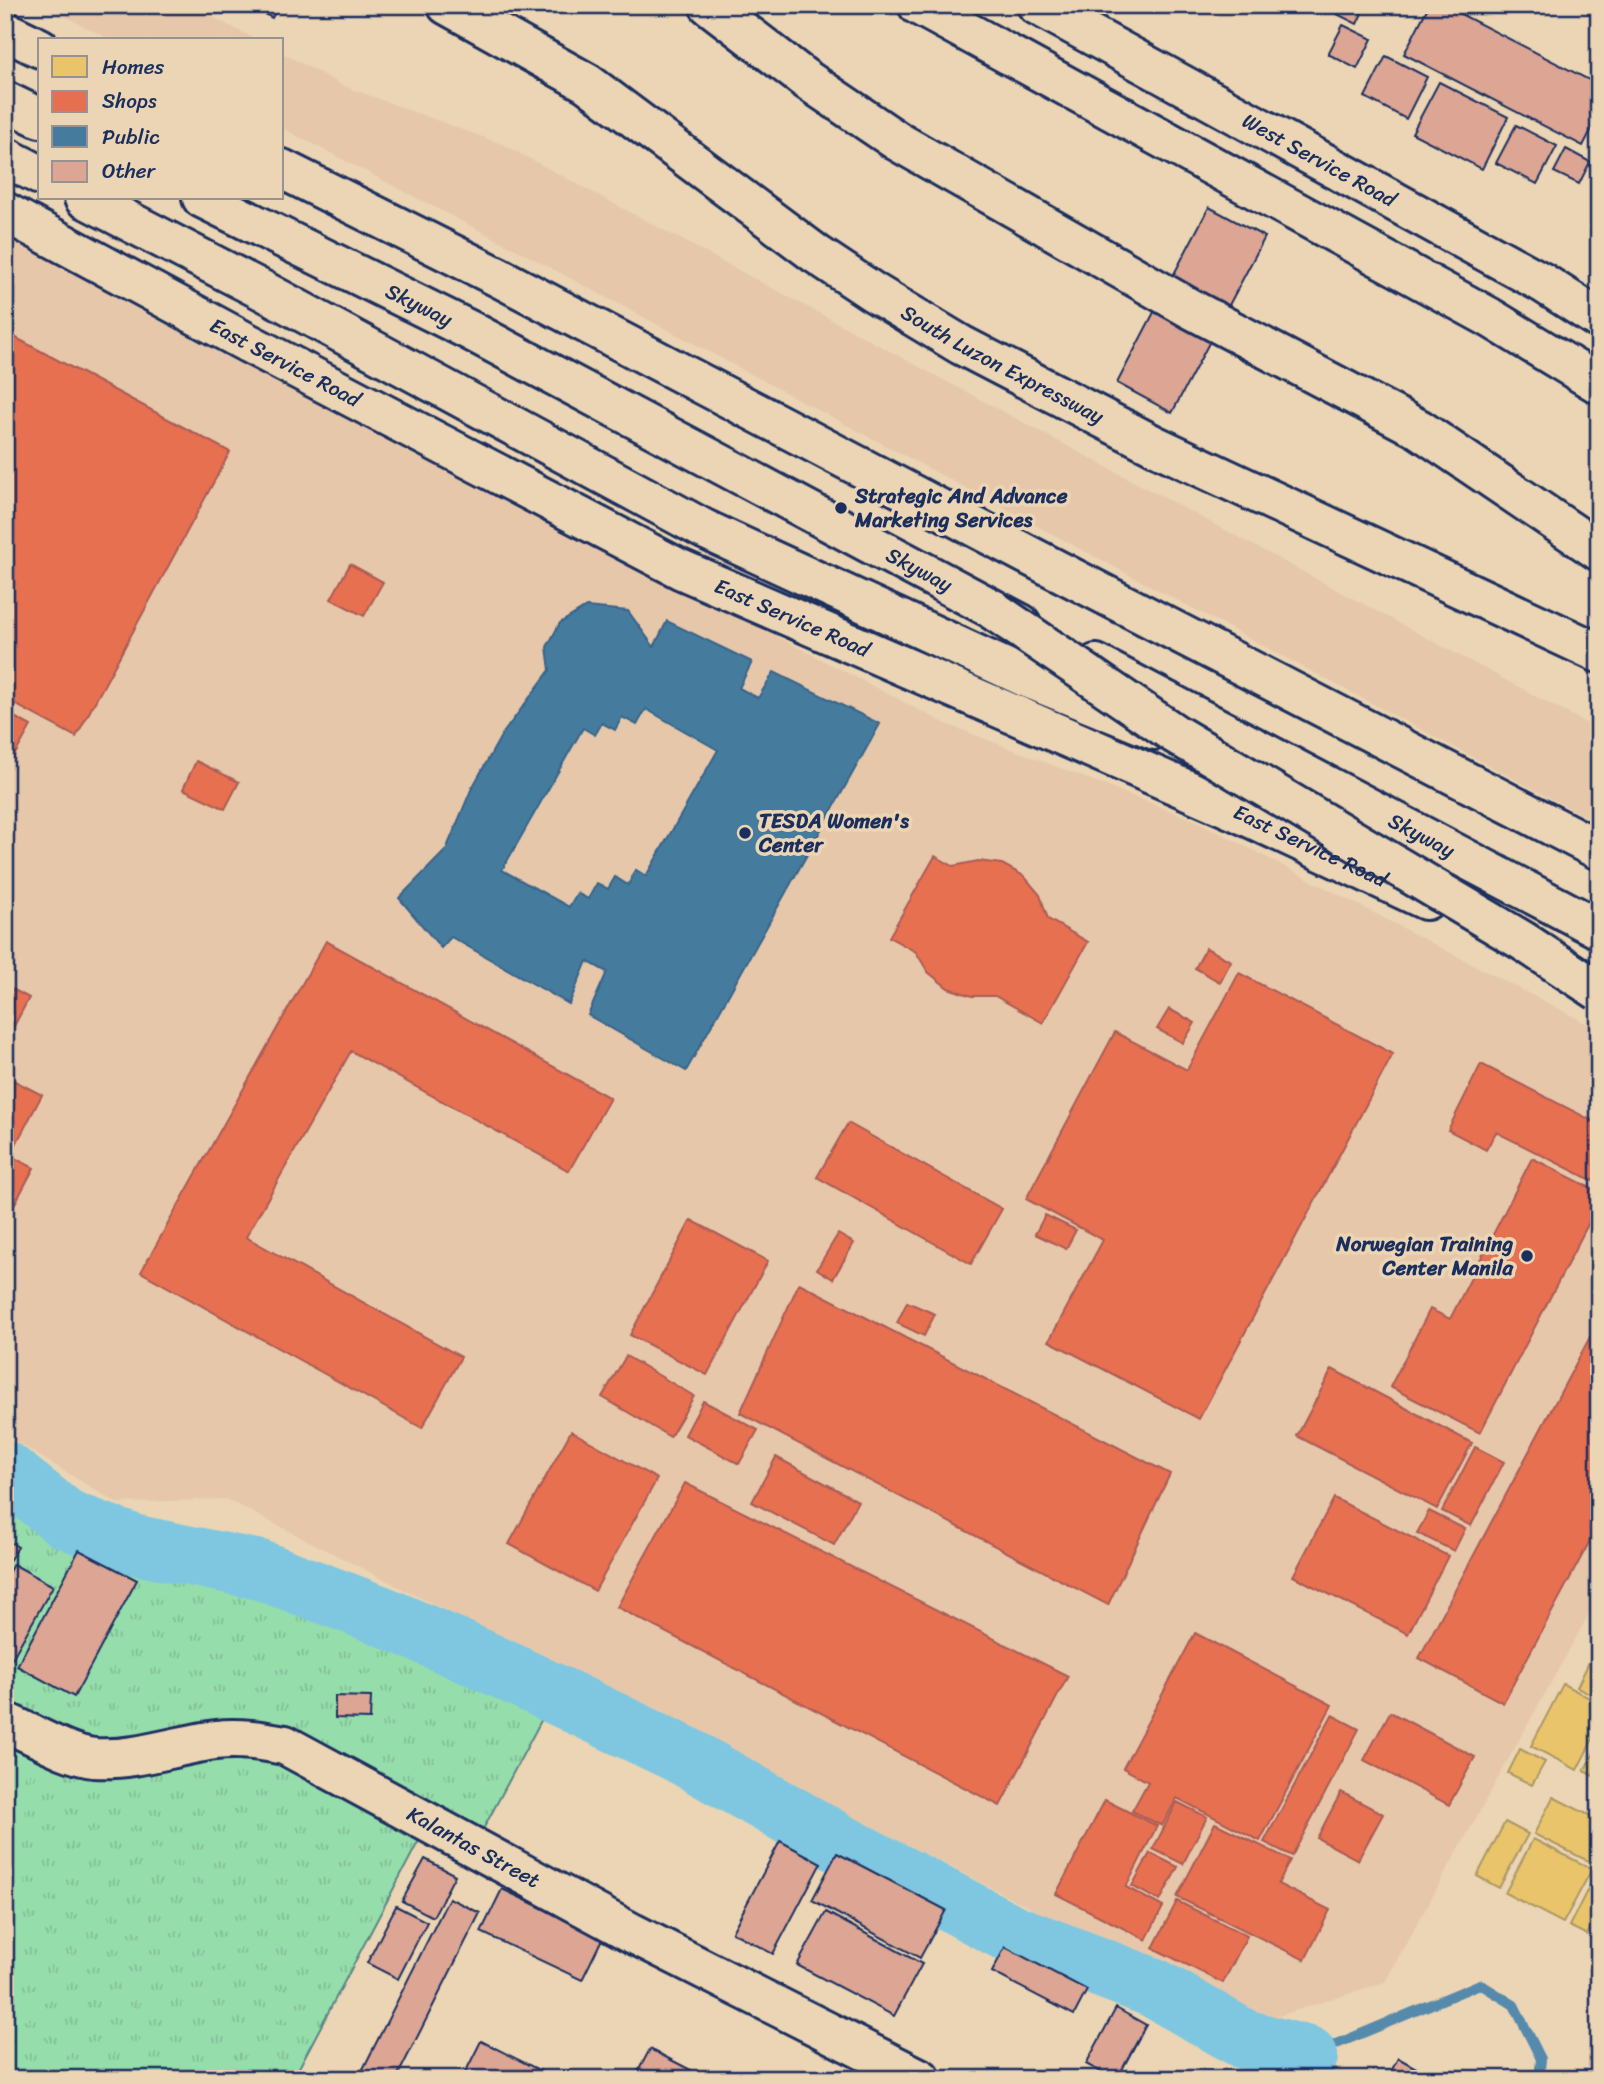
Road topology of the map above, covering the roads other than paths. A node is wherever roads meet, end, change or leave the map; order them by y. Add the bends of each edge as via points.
1 (447, 5) edge
2 (709, 5) edge
3 (918, 5) edge
4 (1037, 5) edge
5 (5, 31) edge
6 (38, 47) edge
7 (5, 101) edge
8 (38, 117) edge
9 (5, 157) edge
10 (284, 170) edge
11 (38, 174) edge
12 (88, 200) edge
13 (206, 200) edge
14 (5, 212) edge
15 (1599, 319) edge
16 (1599, 384) edge
17 (1599, 551) edge
18 (993, 610) junction
19 (1599, 653) edge
20 (1027, 678) junction
21 (1008, 713) junction
22 (1599, 850) edge
23 (1599, 931) edge
24 (1599, 983) edge
25 (1599, 991) edge
26 (5, 1722) edge
27 (921, 2079) edge

1 - 19 main road, South Luzon Expressway via 587,83 816,254 961,345 1156,446
2 - 17 main road via 897,141 1191,309 1419,429
3 - 16 main road via 1477,310
4 - 15 main road, West Service Road
5 - 6 main road
7 - 8 main road
9 - 11 main road
10 - 22 main road via 499,277
12 - 20 main road, East Service Road via 704,529
13 - 18 main road, Skyway via 471,331
14 - 21 main road, East Service Road via 680,569
18 - 23 main road, Skyway, bridge
18 - 25 main road, bridge via 1175,734
20 - 21 main road
20 - 23 main road, East Service Road via 1248,769
21 - 24 main road, East Service Road via 1236,811
26 - 27 main road, Kalantas Street via 92,1758 219,1740 285,1745 632,1933

